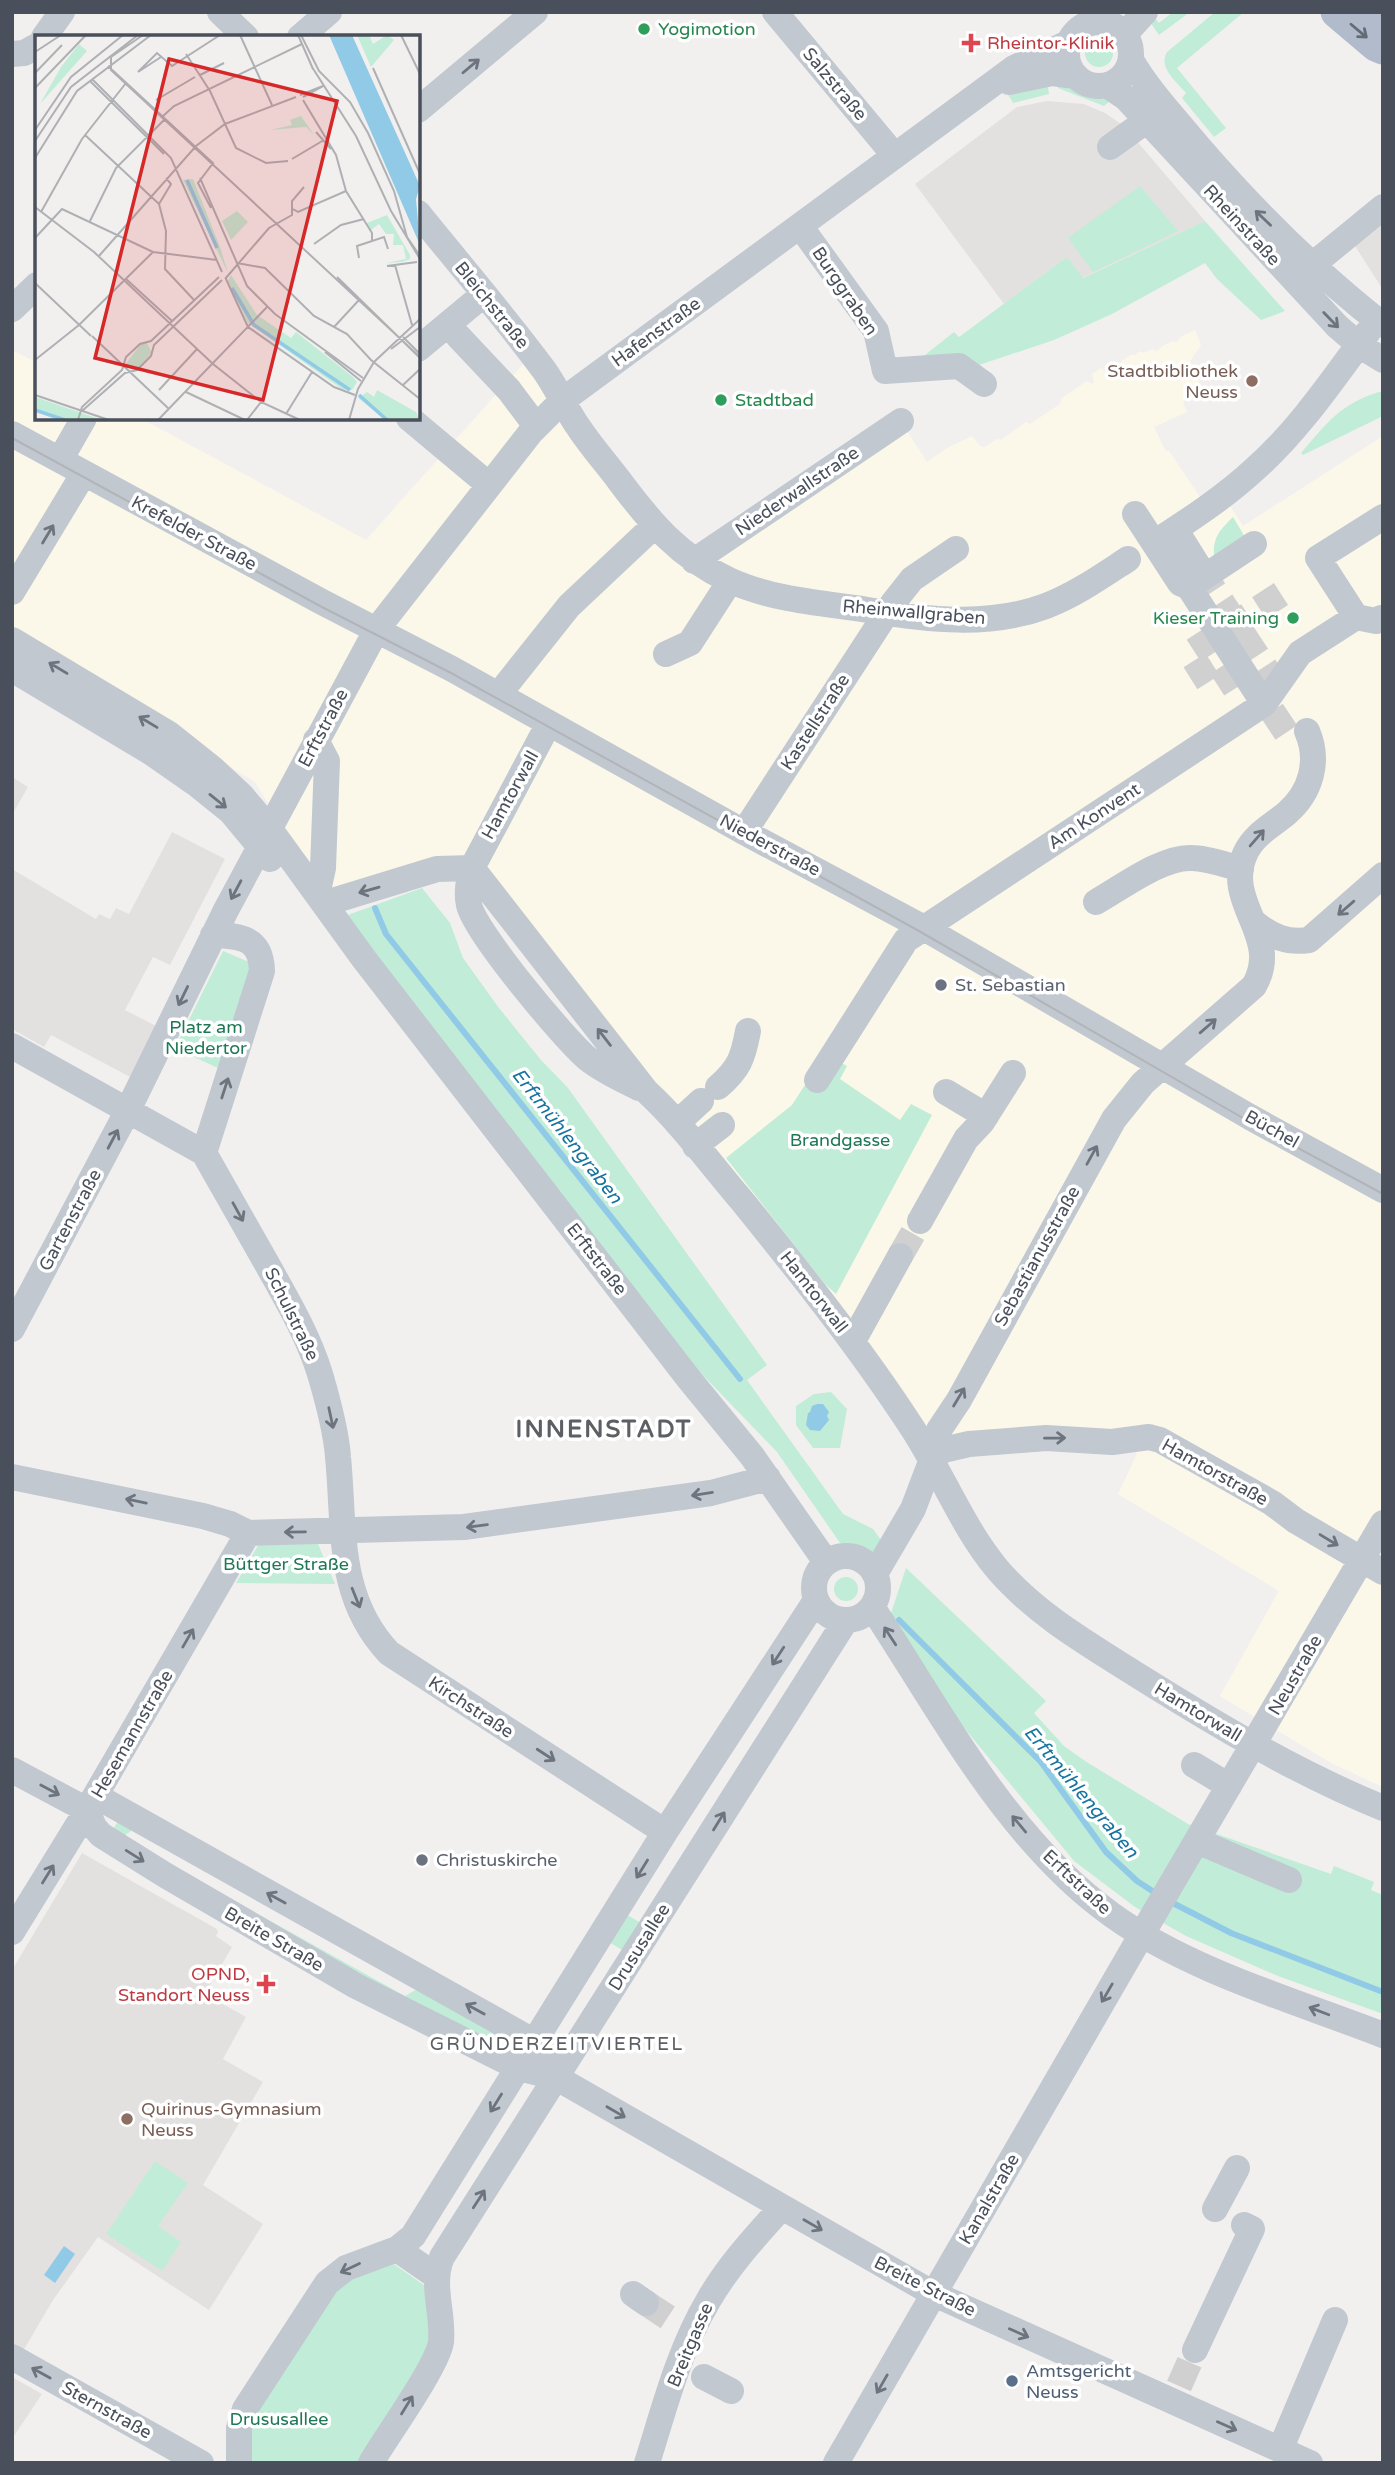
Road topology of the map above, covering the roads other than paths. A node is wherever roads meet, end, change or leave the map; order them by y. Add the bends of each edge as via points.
1 (62, 12) edge
2 (220, 12) edge
3 (329, 12) edge
4 (535, 12) edge
5 (775, 12) edge
6 (1145, 12) edge
7 (1337, 12) edge
8 (1375, 12) edge
9 (1100, 17) edge
10 (1383, 19) edge
11 (1125, 34) junction
12 (45, 35) edge
13 (244, 35) edge
14 (302, 35) edge
15 (1068, 43) junction
16 (35, 47) edge
17 (1383, 48) edge
18 (12, 54) edge
19 (1130, 60) junction
20 (1076, 76) junction
21 (1107, 85) junction
22 (987, 88) junction
23 (420, 108) edge
24 (1146, 121) junction
25 (1110, 147) dead end
26 (895, 156) junction
27 (1383, 208) edge
28 (420, 215) edge
29 (800, 226) junction
30 (1299, 269) junction
31 (35, 287) edge
32 (484, 295) junction
33 (12, 309) edge
34 (1380, 323) edge
35 (458, 336) dead end
36 (1359, 345) junction
37 (420, 347) edge
38 (1383, 360) edge
39 (984, 384) dead end
40 (563, 400) junction
41 (83, 420) edge
42 (412, 420) edge
43 (901, 422) dead end
44 (537, 426) junction
45 (12, 434) edge
46 (60, 460) junction
47 (84, 473) junction
48 (489, 485) junction
49 (1135, 514) dead end
50 (1383, 517) edge
51 (654, 526) junction
52 (1254, 544) dead end
53 (956, 549) dead end
54 (1128, 559) dead end
55 (694, 561) junction
56 (1195, 578) junction
57 (730, 581) junction
58 (12, 592) edge
59 (887, 613) junction
60 (1374, 622) edge
61 (377, 629) junction
62 (12, 640) edge
63 (666, 654) dead end
64 (12, 669) edge
65 (499, 694) junction
66 (1264, 704) junction
67 (98, 706) junction
68 (549, 723) junction
69 (1299, 736) tunnel mouth
70 (316, 740) junction
71 (744, 832) junction
72 (264, 837) junction
73 (472, 868) junction
74 (1241, 869) junction
75 (1383, 875) edge
76 (322, 897) junction
77 (1096, 902) dead end
78 (1255, 923) junction
79 (925, 928) junction
80 (213, 935) junction
81 (364, 958) junction
82 (748, 1031) dead end
83 (12, 1046) edge
84 (1162, 1066) junction
85 (1013, 1073) dead end
86 (817, 1080) dead end
87 (946, 1092) dead end
88 (128, 1110) junction
89 (986, 1116) junction
90 (677, 1123) junction
91 (722, 1125) dead end
92 (695, 1146) junction
93 (204, 1153) junction
94 (1383, 1190) edge
95 (920, 1221) tunnel mouth
96 (900, 1256) tunnel mouth
97 (12, 1329) edge
98 (853, 1341) junction
99 (932, 1459) junction
100 (12, 1477) edge
101 (768, 1478) junction
102 (913, 1509) junction
103 (959, 1510) junction
104 (1383, 1523) edge
105 (341, 1531) junction
106 (248, 1533) junction
107 (826, 1562) junction
108 (1372, 1566) edge
109 (875, 1574) junction
110 (816, 1600) junction
111 (872, 1607) junction
112 (846, 1620) junction
113 (1253, 1746) junction
114 (1194, 1765) dead end
115 (12, 1770) edge
116 (1229, 1786) junction
117 (91, 1803) junction
118 (1383, 1808) edge
119 (665, 1832) junction
120 (1196, 1841) junction
121 (1289, 1880) dead end
122 (1147, 1924) junction
123 (12, 1933) edge
124 (1383, 2035) edge
125 (535, 2042) junction
126 (519, 2068) junction
127 (556, 2078) junction
128 (1237, 2168) dead end
129 (782, 2207) junction
130 (1215, 2209) dead end
131 (1244, 2225) dead end
132 (397, 2249) junction
133 (436, 2276) junction
134 (934, 2294) junction
135 (1335, 2320) dead end
136 (1195, 2350) tunnel mouth
137 (12, 2357) edge
138 (690, 2371) junction
139 (731, 2391) dead end
140 (1296, 2458) edge
141 (201, 2463) edge
142 (239, 2463) edge
143 (370, 2463) edge
144 (647, 2463) edge
145 (836, 2463) edge

1 - 12 street
2 - 13 street
3 - 14 street
23 -> 4 street
5 - 26 street, Salzstraße
6 - 11 street
7 -> 17 main road
8 - 10 main road
9 - 11 street, Hafenstraße
9 - 15 street, Hafenstraße via 1079,28
11 - 19 street
15 - 20 street via 1067,61
15 - 22 street, Hafenstraße via 1014,68
16 - 18 street
19 - 21 street via 1122,76
30 -> 19 street, Rheinstraße
20 - 21 street, Hafenstraße via 1090,85
20 - 22 street, Hafenstraße via 1038,75
21 - 24 street, Rheinstraße
22 - 26 street, Hafenstraße
24 - 25 street
24 - 30 street, Rheinstraße
26 - 29 street, Hafenstraße
27 - 30 street
28 - 32 street, Bleichstraße
29 - 39 street, Burggraben via 876,331 885,371 959,366
29 - 40 street, Hafenstraße
30 - 34 street, Rheinstraße
30 -> 36 street, Rheinstraße via 1337,326
31 - 33 street
32 - 37 street
32 - 40 street, Bleichstraße
34 - 36 street
35 - 44 street
36 - 38 street, Rheinstraße
36 - 56 street via 1257,468 1166,535
40 - 44 street, Hafenstraße
40 - 51 street, Rheinwallgraben
41 - 46 street
42 - 48 street
43 - 55 street, Niederwallstraße
44 - 48 street, Hafenstraße
45 - 46 street, Krefelder Straße
46 - 47 street, Krefelder Straße
58 -> 47 street
47 - 61 street, Krefelder Straße
48 - 61 street, Hafenstraße
49 - 56 street, bridge via 1180,583
50 - 60 street via 1318,558
51 - 55 street, Rheinwallgraben
51 - 65 street via 569,607
52 - 56 street
53 - 59 street, Kastellstraße via 912,579
54 - 59 street, Rheinwallgraben via 1076,592 1017,615 962,620
55 - 57 street, Rheinwallgraben
56 - 66 street
57 - 59 street, Rheinwallgraben via 792,598
57 - 63 street via 690,643
59 - 71 street, Kastellstraße
60 - 66 street, Am Konvent via 1300,653
61 - 65 street, Niederstraße
61 - 70 street, Erftstraße
67 -> 62 street
64 - 67 street
65 - 68 street, Niederstraße
66 - 79 street, Am Konvent
67 - 72 street
68 - 71 street, Niederstraße
68 - 73 street, Hamtorwall
74 -> 69 street via 1253,841 1306,789 1314,757 1312,743
70 - 72 street, Erftstraße
70 - 76 street via 327,761
71 - 79 street, Niederstraße
72 - 76 street, Erftstraße
72 -> 80 street
72 - 81 street, Erftstraße via 320,922
73 -> 76 street via 437,869
73 - 90 street, Hamtorwall via 646,1091
74 - 77 street via 1181,858
74 - 78 street, Sebastianusstraße via 1240,888
75 -> 78 street via 1309,940 1283,940
76 - 81 street, Erftstraße
84 -> 78 street, Sebastianusstraße via 1254,986 1263,966
79 - 84 street, Niederstraße
79 - 86 street, Am Konvent via 906,940
80 -> 88 street
93 -> 80 street via 262,971 262,958 249,941
81 - 101 street, Erftstraße
82 - 90 street via 736,1070
83 - 88 street
84 - 94 street, Büchel
99 -> 84 street, Sebastianusstraße via 939,1430 1099,1143 1128,1100
85 - 89 street
87 - 89 street
88 - 93 street
97 -> 88 street, Gartenstraße
89 - 95 street via 966,1139
90 - 92 street, Hamtorwall
91 - 92 street
92 - 98 street, Hamtorwall via 721,1191 802,1275
93 -> 105 street, Schulstraße via 310,1345 338,1454
96 - 98 street
98 - 99 street, Hamtorwall
99 - 102 street, Sebastianusstraße
99 - 103 street, Hamtorwall
99 -> 108 street, Hamtorstraße via 943,1450 968,1444 1046,1438 1112,1442 1149,1437 1254,1493
106 -> 100 street via 203,1516
101 -> 105 street via 711,1493 464,1527
101 - 107 street, Erftstraße
102 - 103 street via 933,1503
102 - 109 street, Sebastianusstraße
103 - 113 street, Hamtorwall via 993,1564 1050,1619
104 - 108 street, Neustraße
105 -> 106 street
105 -> 119 street, Kirchstraße via 352,1591 389,1653
117 -> 106 street, Hesemannstraße
107 - 109 street via 853,1556
107 - 110 street via 815,1579
108 - 113 street, Neustraße
109 - 111 street via 878,1591
110 - 112 street via 828,1614
110 -> 119 street
111 - 112 street
122 -> 111 street, Erftstraße via 1089,1898 1038,1846 977,1769
127 -> 112 street, Drususallee
113 - 116 street, Neustraße
113 - 118 street, Hamtorwall
114 - 116 street
115 -> 117 street, Breite Straße
116 - 120 street, Neustraße
123 -> 117 street, Hesemannstraße
125 -> 117 street, Breite Straße
117 -> 126 street, Breite Straße via 94,1827 101,1835 165,1875 356,1986
119 -> 125 street
120 - 121 street
120 - 122 street, Neustraße
124 -> 122 street, Erftstraße via 1181,1955
122 -> 134 street, Kanalstraße
125 - 126 street
125 - 127 street
126 - 127 street, Breite Straße
126 -> 132 street via 413,2236
127 -> 129 street, Breite Straße
133 -> 127 street, Drususallee via 442,2257
128 - 130 street
129 -> 134 street, Breite Straße
129 - 138 street, Breitgasse via 685,2329
131 - 136 street via 1252,2229
132 - 133 street
132 -> 142 street via 342,2271 320,2292 245,2409 237,2442
143 -> 133 street via 438,2353 442,2328
134 -> 140 street, Breite Straße via 1175,2393
134 -> 145 street, Kanalstraße
135 - 140 street
141 -> 137 street, Sternstraße
138 - 139 street
138 - 144 street, Breitgasse

